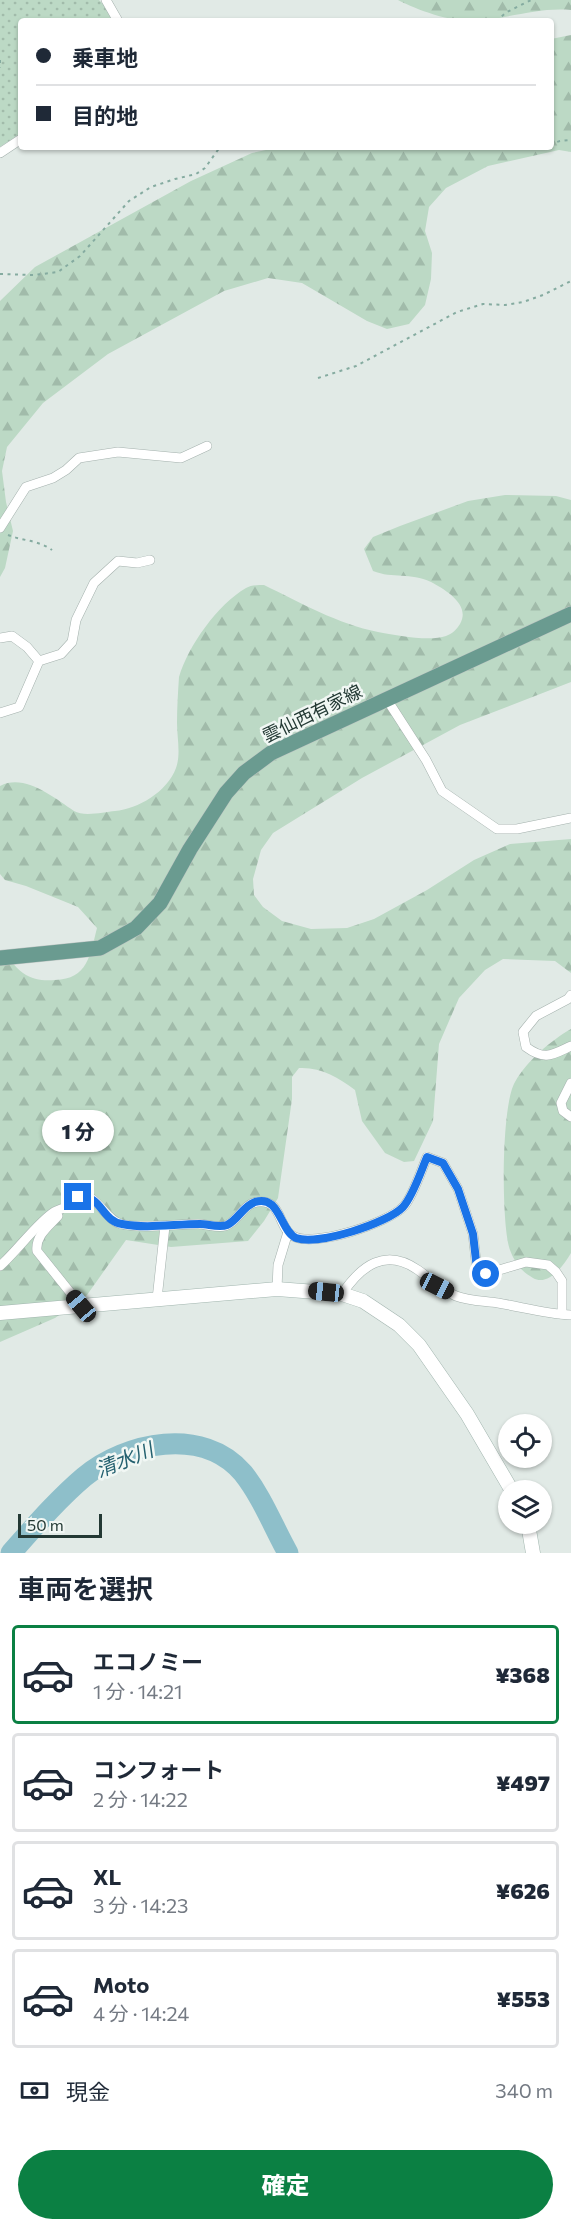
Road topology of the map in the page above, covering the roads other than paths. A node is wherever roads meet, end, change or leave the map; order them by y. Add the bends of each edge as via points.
1 (106, 0) edge
2 (116, 18) edge
3 (18, 141) edge
4 (0, 153) edge
5 (207, 447) dead end
6 (0, 530) edge
7 (150, 560) dead end
8 (571, 614) edge
9 (0, 638) edge
10 (39, 660) junction
11 (386, 698) junction
12 (0, 713) edge
13 (571, 818) edge
14 (0, 957) edge
15 (571, 995) edge
16 (571, 1046) edge
17 (571, 1083) edge
18 (571, 1117) edge
19 (66, 1207) junction
20 (165, 1226) junction
21 (288, 1232) junction
22 (0, 1266) edge
23 (277, 1289) junction
24 (342, 1294) junction
25 (158, 1299) junction
26 (81, 1306) junction
27 (0, 1312) edge
28 (566, 1315) edge
29 (506, 1480) edge
30 (530, 1534) edge
31 (533, 1553) edge

1 - 2 street
3 - 4 street
5 - 6 street via 181,458 117,452 79,458 53,478 26,487
7 - 10 street via 118,561 94,583 76,620 72,642 61,654
8 - 11 main road, 雲仙西有家線
9 - 10 street via 12,636
10 - 12 street via 19,707
11 - 13 street via 442,791 497,829
11 - 14 main road, 雲仙西有家線 via 271,753 244,773 226,793 160,903 136,928 100,948
15 - 16 street via 536,1016 523,1032 526,1047 537,1056 551,1056
17 - 18 street via 561,1103 563,1111
19 - 20 street via 78,1197 88,1196 121,1224
19 - 22 street via 53,1212
19 - 26 street via 40,1235 36,1246
20 - 21 street via 223,1227 236,1221 255,1202 275,1208
20 - 25 street
21 - 23 street via 278,1265
21 - 28 street via 304,1240 332,1237 393,1216 405,1205 427,1157 434,1158 443,1163 458,1189 473,1234 477,1269 486,1274 526,1263 548,1265 562,1281
23 - 24 street
23 - 25 street
24 - 28 street via 364,1268 382,1260 398,1260 458,1297
24 - 29 street via 381,1312 419,1345 467,1414
25 - 26 street
26 - 27 street
30 - 31 street

